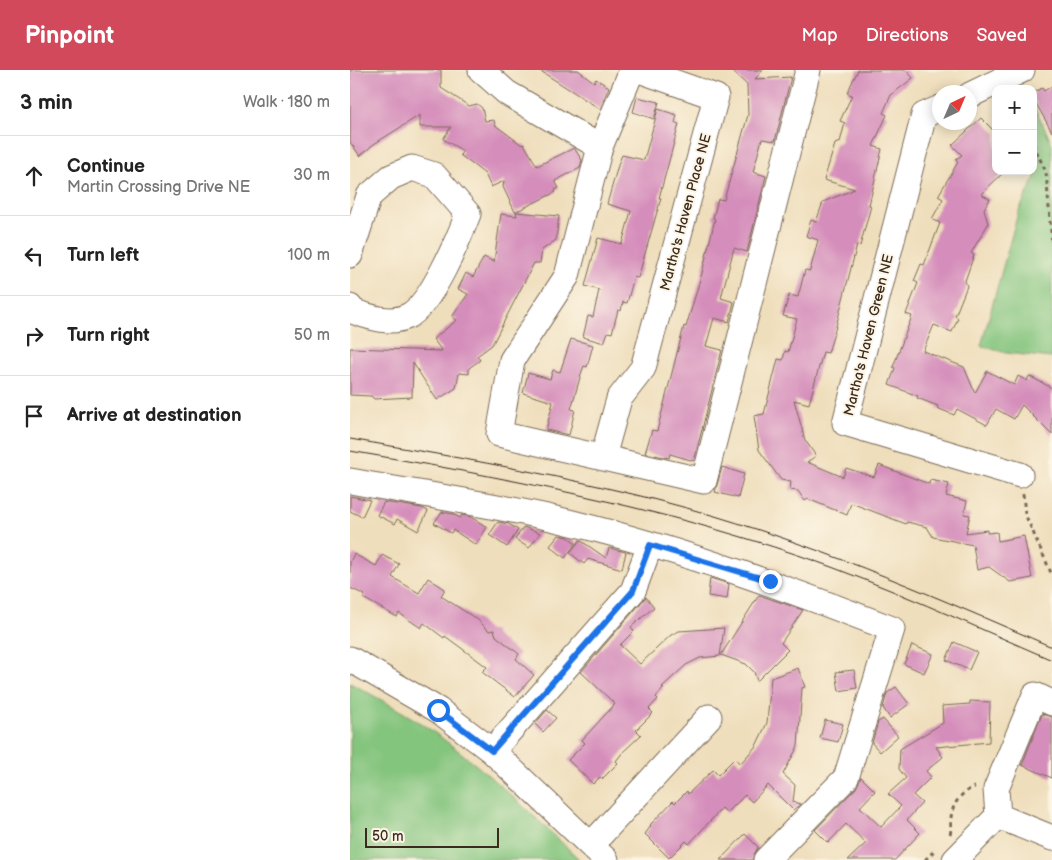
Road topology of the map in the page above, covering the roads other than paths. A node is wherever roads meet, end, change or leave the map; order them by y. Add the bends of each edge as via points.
1 (481, 70) edge
2 (632, 70) edge
3 (639, 70) edge
4 (808, 70) edge
5 (1008, 74) edge
6 (977, 91) edge
7 (932, 112) edge
8 (600, 147) junction
9 (360, 190) edge
10 (350, 255) edge
11 (350, 307) edge
12 (603, 457) junction
13 (1020, 475) road end
14 (350, 480) edge
15 (650, 545) junction
16 (350, 659) edge
17 (1052, 703) edge
18 (709, 717) dead end
19 (492, 751) junction
20 (998, 816) junction
21 (1052, 838) edge
22 (598, 853) edge
23 (766, 860) edge
24 (955, 860) edge

1 - 8 street via 507,93
2 - 8 street
3 - 12 street, Martha's Haven Place NE via 716,97 642,368 619,399
4 - 12 street via 704,481
5 - 6 street
7 - 13 street, Martha's Haven Green NE via 924,115 845,423
8 - 12 street via 567,276 512,360 499,434
9 - 10 street
9 - 11 street via 412,168 434,176 468,214 458,243 430,292 409,316 390,321 352,311
14 - 15 street via 547,517
15 - 19 street via 633,591
15 - 23 street via 770,581 892,629 846,778
16 - 19 street via 438,710
17 - 20 street via 1035,696 996,789
18 - 22 street
19 - 22 street
20 - 21 street
20 - 24 street

